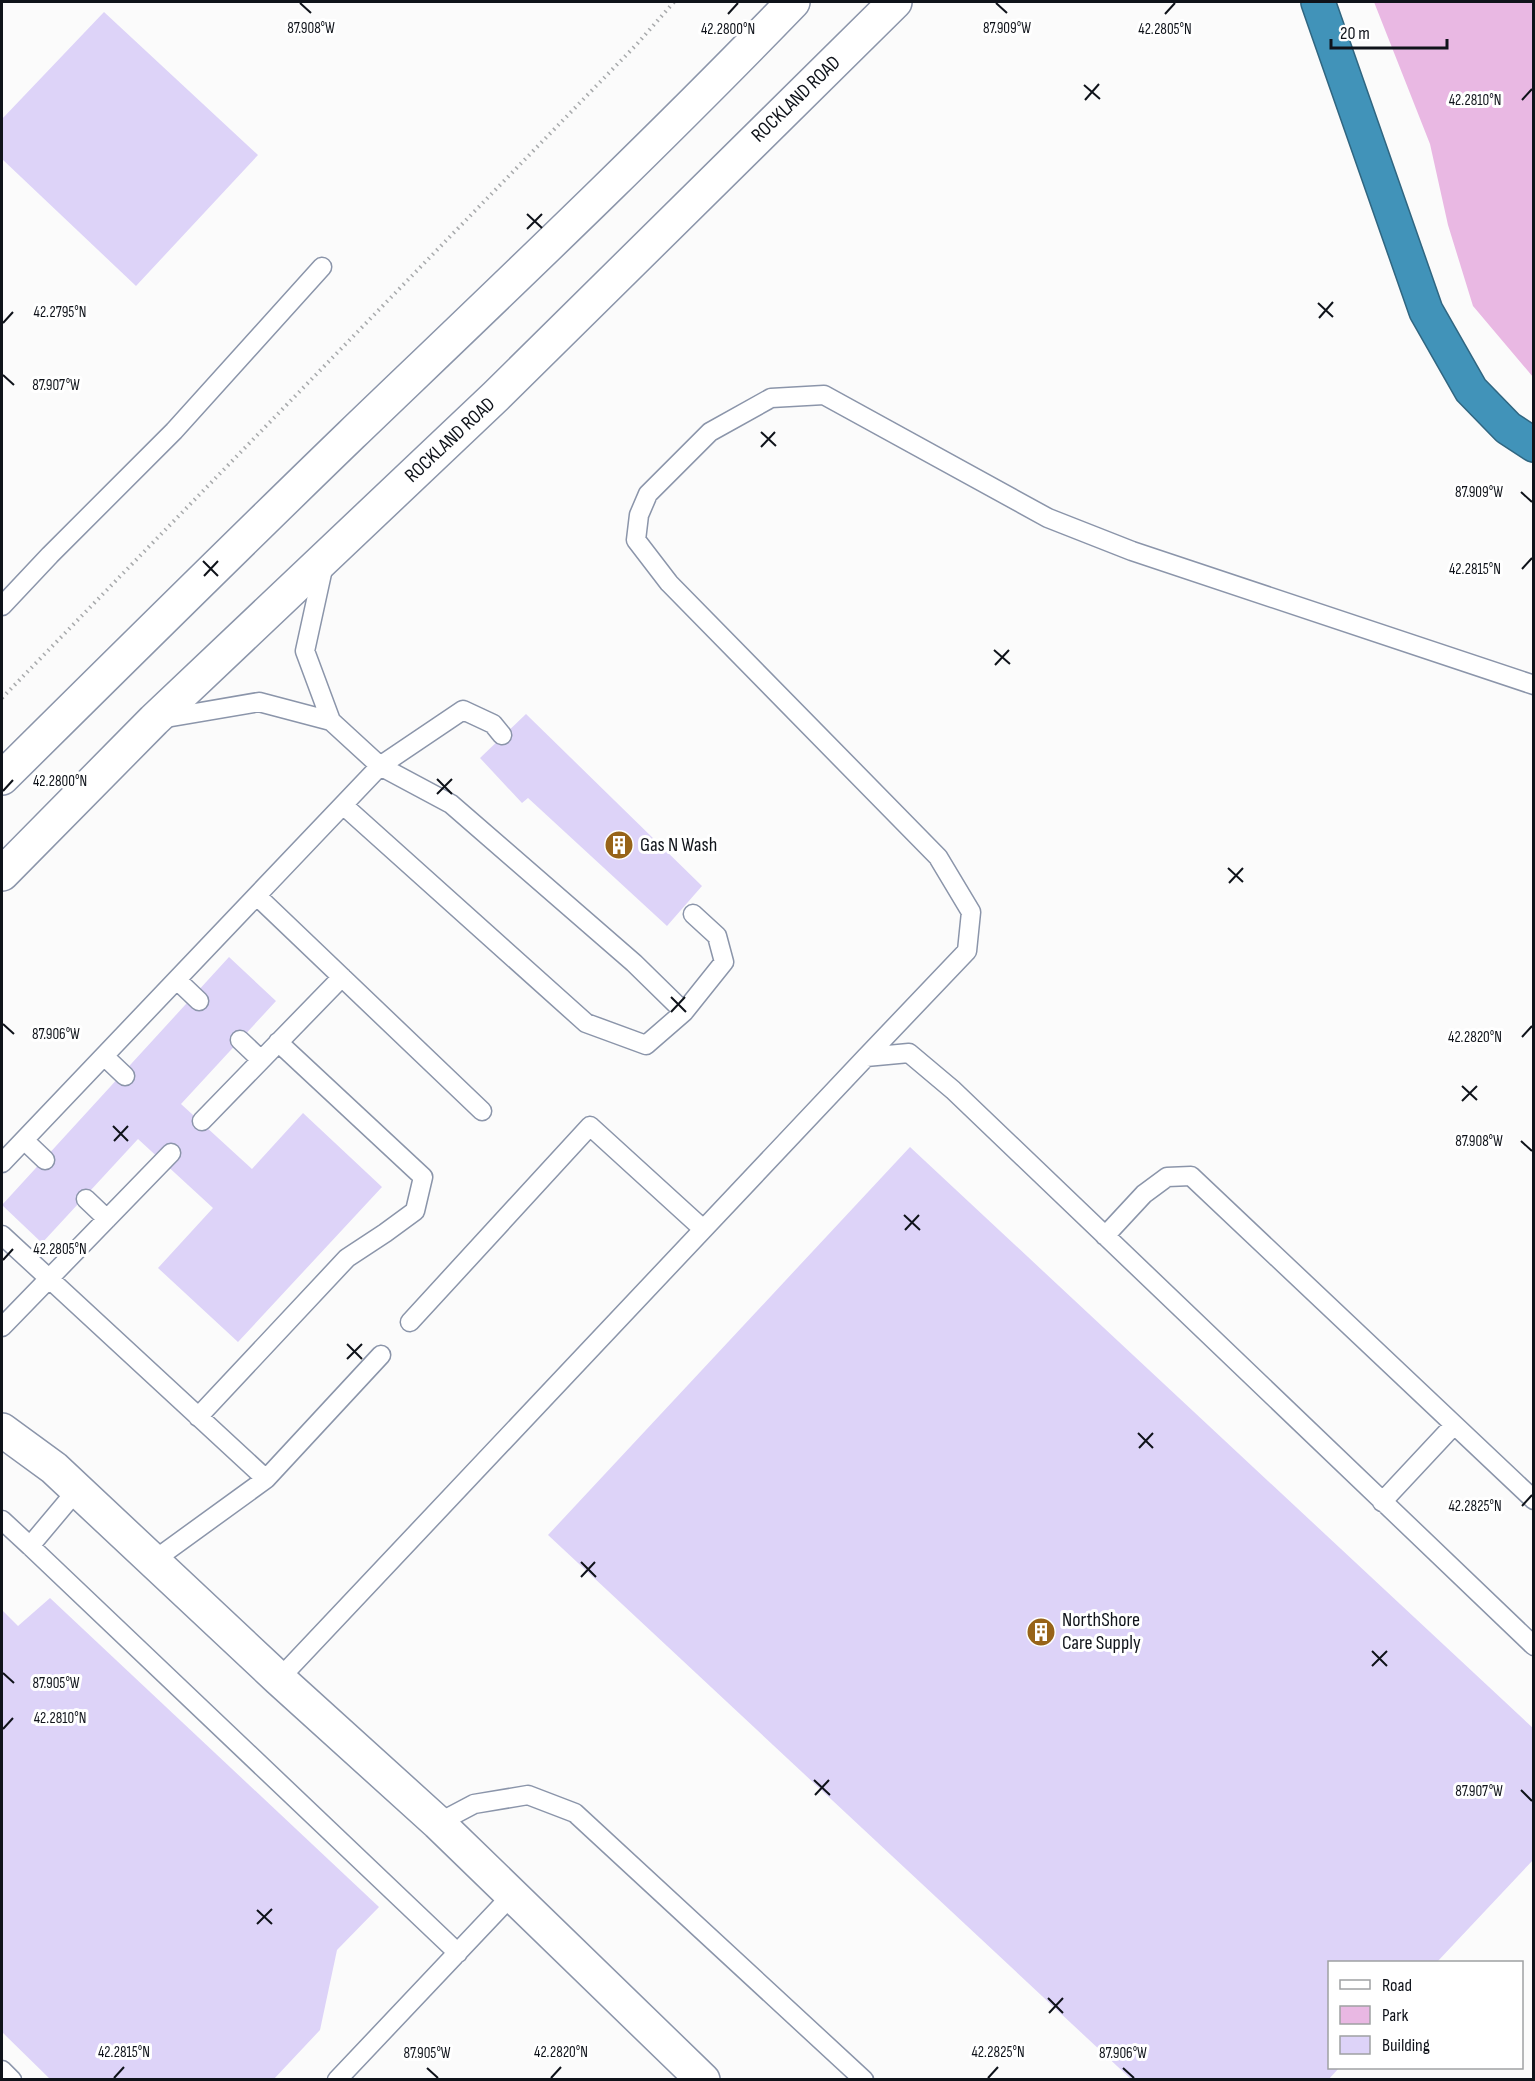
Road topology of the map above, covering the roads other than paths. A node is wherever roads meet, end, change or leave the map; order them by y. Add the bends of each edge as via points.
1 (793, 2) edge
2 (895, 2) edge
3 (1318, 2) edge
4 (322, 267) dead end
5 (1533, 445) edge
6 (326, 558) junction
7 (2, 606) edge
8 (1533, 685) edge
9 (154, 720) junction
10 (332, 721) junction
11 (502, 735) dead end
12 (380, 766) junction
13 (2, 778) edge
14 (343, 805) junction
15 (2, 874) edge
16 (257, 896) junction
17 (693, 914) dead end
18 (342, 977) junction
19 (177, 980) junction
20 (199, 1001) dead end
21 (684, 1012) junction
22 (240, 1040) dead end
23 (278, 1042) junction
24 (104, 1056) junction
25 (866, 1056) junction
26 (261, 1060) junction
27 (125, 1076) dead end
28 (482, 1110) dead end
29 (202, 1121) dead end
30 (24, 1140) junction
31 (171, 1153) dead end
32 (45, 1160) dead end
33 (2, 1163) edge
34 (86, 1199) dead end
35 (107, 1219) junction
36 (703, 1229) junction
37 (2, 1235) edge
38 (1105, 1236) junction
39 (49, 1280) junction
40 (410, 1323) dead end
41 (2, 1327) edge
42 (381, 1354) dead end
43 (198, 1417) junction
44 (1454, 1425) junction
45 (2, 1430) edge
46 (266, 1479) junction
47 (77, 1490) junction
48 (1533, 1500) edge
49 (1382, 1502) junction
50 (2, 1520) edge
51 (30, 1546) junction
52 (153, 1561) junction
53 (1533, 1646) edge
54 (279, 1679) junction
55 (438, 1823) junction
56 (512, 1895) junction
57 (458, 1953) junction
58 (2, 2070) edge
59 (855, 2077) edge
60 (12, 2079) edge
61 (337, 2079) edge
62 (703, 2079) edge

1 - 13 main road via 542,253
2 - 6 main road, ROCKLAND ROAD
3 - 5 highway via 1426,311 1471,390 1508,428
4 - 7 lane via 174,431
6 - 9 main road, ROCKLAND ROAD
6 - 10 lane via 305,651
8 - 25 lane via 1132,551 1048,518 824,395 771,398 710,432 648,494 639,515 636,540 669,584 938,857 970,912 967,951
9 - 10 lane via 259,702
9 - 15 main road, ROCKLAND ROAD
10 - 12 lane
11 - 12 lane via 494,724 463,710
12 - 14 lane
12 - 21 lane via 451,804 634,963
14 - 16 lane
14 - 21 lane via 586,1023 646,1045
16 - 18 lane
16 - 19 lane
17 - 21 lane via 717,936 724,962
18 - 23 lane
18 - 28 lane
19 - 20 lane
19 - 24 lane
22 - 26 lane
23 - 26 lane
23 - 43 lane via 423,1178 415,1211 347,1258
24 - 27 lane
24 - 30 lane
25 - 36 lane
25 - 38 lane via 909,1053
26 - 29 lane
30 - 32 lane
30 - 33 lane
31 - 35 lane
34 - 35 lane
35 - 39 lane
36 - 40 lane via 590,1126
36 - 54 lane
37 - 39 lane
38 - 44 lane via 1144,1194 1167,1177 1191,1176
38 - 49 lane
39 - 41 lane
39 - 43 lane
42 - 46 lane
43 - 46 lane
44 - 48 lane
44 - 49 lane
45 - 47 main road
46 - 52 lane
47 - 51 lane
47 - 52 main road
49 - 53 lane
50 - 51 lane
51 - 57 lane
52 - 54 main road
54 - 55 main road
55 - 56 main road
55 - 59 lane via 474,1804 528,1795 575,1813
56 - 57 lane
56 - 62 main road
57 - 61 lane
58 - 60 lane

